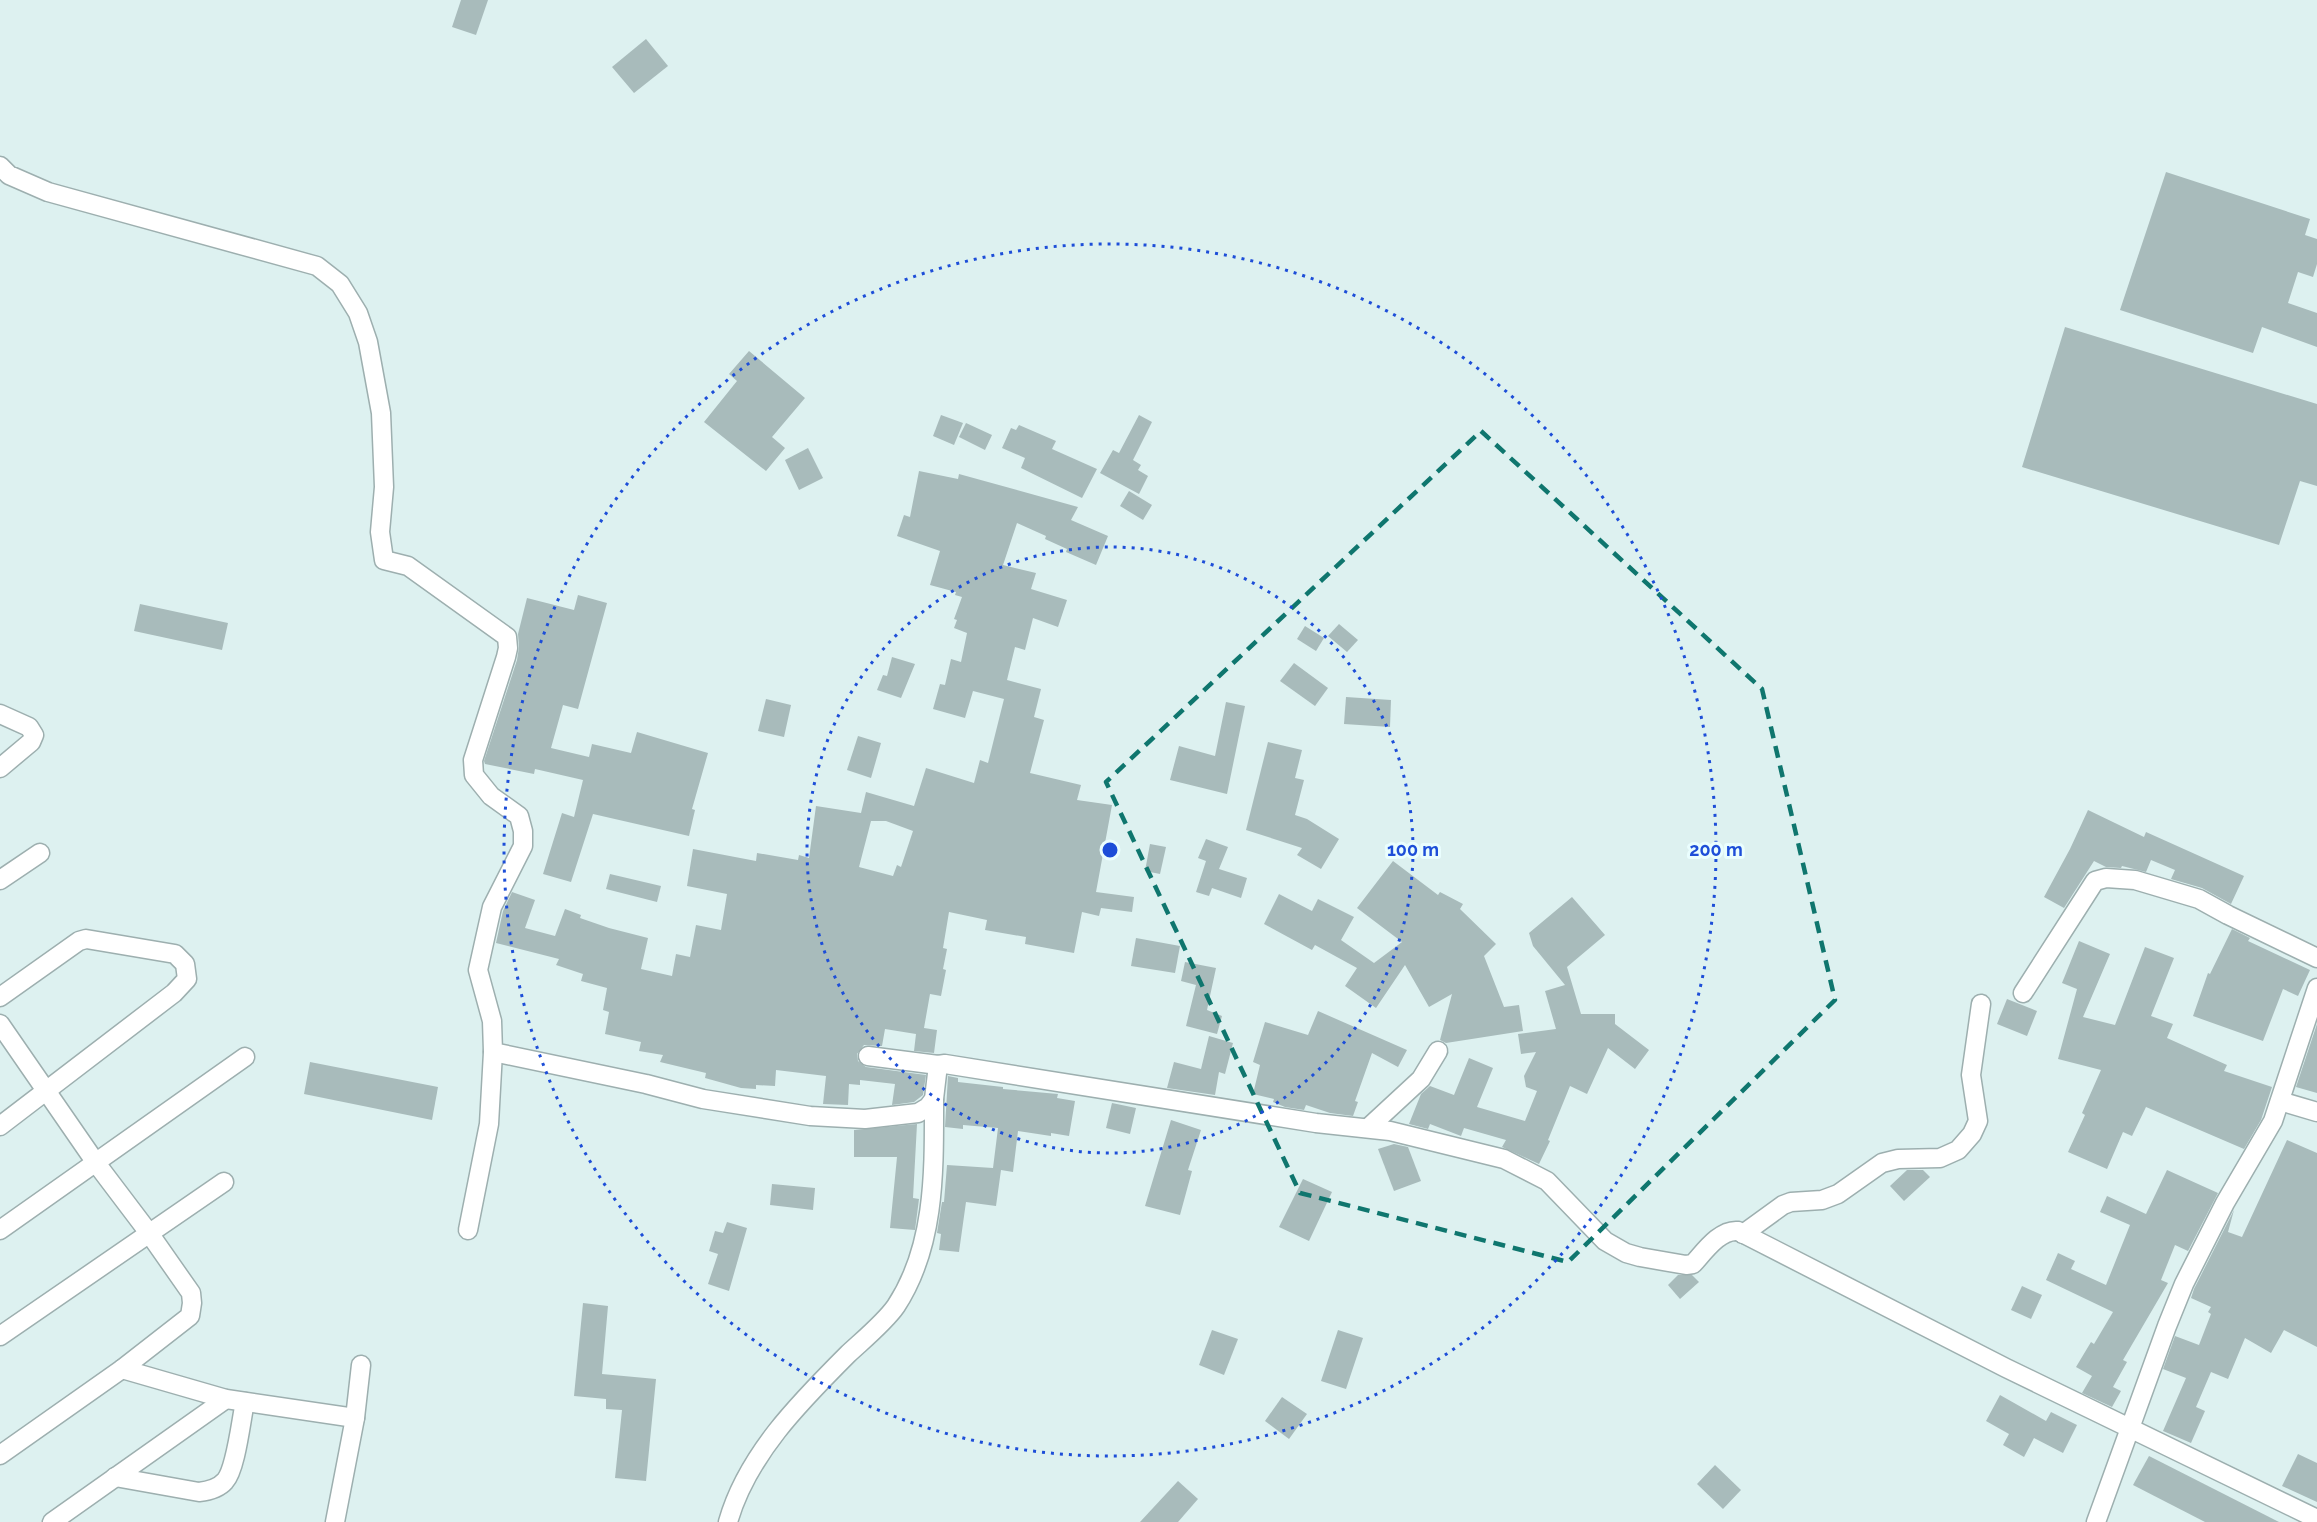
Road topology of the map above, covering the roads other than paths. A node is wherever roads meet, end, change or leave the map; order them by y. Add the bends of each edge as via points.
1 (0, 166) edge
2 (0, 714) edge
3 (0, 768) edge
4 (40, 853) dead end
5 (0, 880) edge
6 (2317, 958) edge
7 (2317, 988) edge
8 (2023, 993) dead end
9 (0, 997) edge
10 (1981, 1004) dead end
11 (0, 1024) edge
12 (1438, 1052) dead end
13 (493, 1053) junction
14 (868, 1056) dead end
15 (244, 1057) dead end
16 (938, 1065) junction
17 (48, 1090) junction
18 (934, 1099) junction
19 (2280, 1101) junction
20 (2317, 1112) edge
21 (0, 1126) edge
22 (1368, 1128) junction
23 (96, 1163) junction
24 (224, 1182) dead end
25 (0, 1230) edge
26 (468, 1230) dead end
27 (149, 1233) junction
28 (1743, 1234) junction
29 (0, 1336) edge
30 (361, 1365) dead end
31 (122, 1369) junction
32 (226, 1399) junction
33 (244, 1402) junction
34 (355, 1418) junction
35 (2129, 1429) junction
36 (0, 1455) edge
37 (115, 1477) junction
38 (2317, 1519) edge
39 (52, 1522) edge
40 (335, 1522) edge
41 (728, 1522) edge
42 (2096, 1522) edge

1 - 13 street via 9,175 48,192 317,267 340,284 358,313 368,342 381,413 384,487 380,532 384,560 408,566 507,637 506,657 473,760 474,774 491,796 519,816 523,831 523,846 492,907 478,970 492,1021
2 - 3 street via 30,727 34,735 32,742
4 - 5 street
6 - 8 street via 2199,898 2135,880 2106,878 2095,881
7 - 19 street
9 - 17 street via 79,941 96,940 175,954 185,964 187,979 174,993
10 - 28 street via 1971,1075 1978,1121 1958,1150 1936,1158 1882,1163 1838,1194 1783,1205
11 - 17 street
12 - 22 street via 1425,1075
13 - 18 street via 703,1099 810,1116 865,1119 918,1113
13 - 26 street via 489,1124
14 - 16 street
15 - 23 street
16 - 18 street
16 - 22 street
17 - 21 street
17 - 23 street
18 - 41 street via 930,1218 908,1284 896,1307 810,1392 759,1456 735,1498
19 - 20 street
19 - 35 street via 2184,1284
22 - 28 street via 1504,1159 1547,1180 1605,1241 1640,1257 1692,1264 1723,1234
23 - 25 street
23 - 27 street
24 - 27 street
27 - 29 street
27 - 31 street via 191,1293 190,1316
28 - 35 street
30 - 34 street
31 - 32 street
31 - 36 street
32 - 33 street
32 - 37 street
33 - 34 street
33 - 37 street via 231,1471 212,1490 199,1492
34 - 40 street
35 - 38 street
35 - 42 street
37 - 39 street

